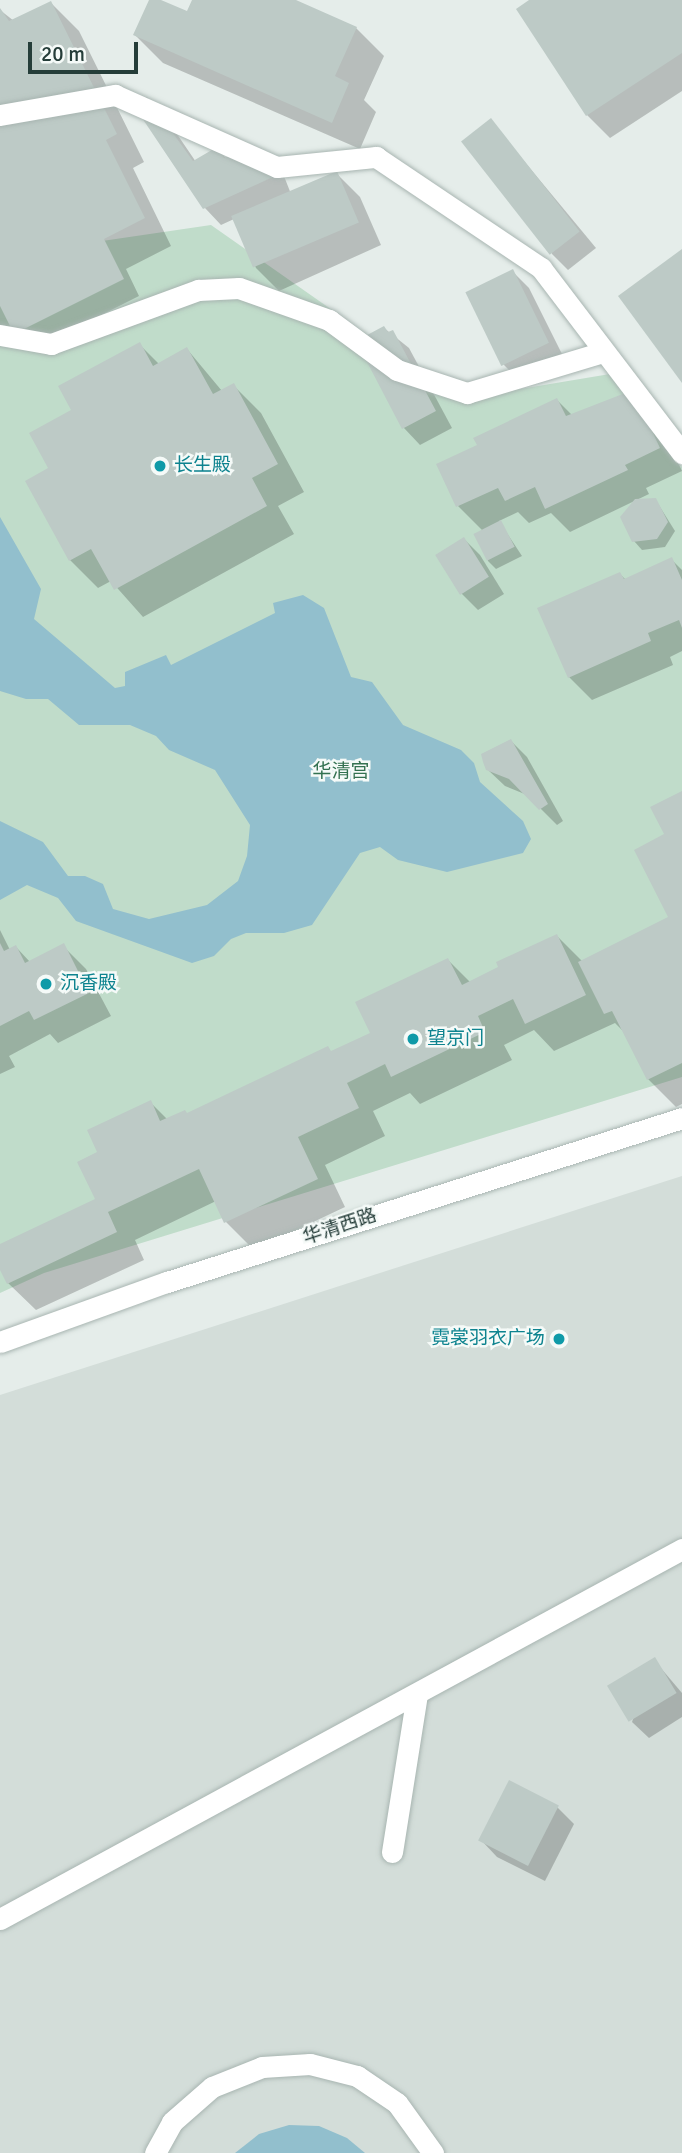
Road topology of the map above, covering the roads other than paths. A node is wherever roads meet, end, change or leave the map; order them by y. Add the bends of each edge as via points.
1 (0, 115) edge
2 (0, 335) edge
3 (603, 352) junction
4 (682, 453) edge
5 (682, 1118) edge
6 (0, 1342) edge
7 (682, 1549) edge
8 (417, 1695) junction
9 (392, 1852) dead end
10 (0, 1919) edge
11 (155, 2153) edge
12 (433, 2153) edge

1 - 3 street via 115,95 277,167 376,157 541,268
2 - 3 street via 51,344 198,290 239,288 329,320 397,370 467,393
3 - 4 street
5 - 6 street, 华清西路 via 167,1282
7 - 8 street
8 - 9 street
8 - 10 street
11 - 12 street via 172,2122 212,2087 261,2067 310,2064 357,2076 397,2102

